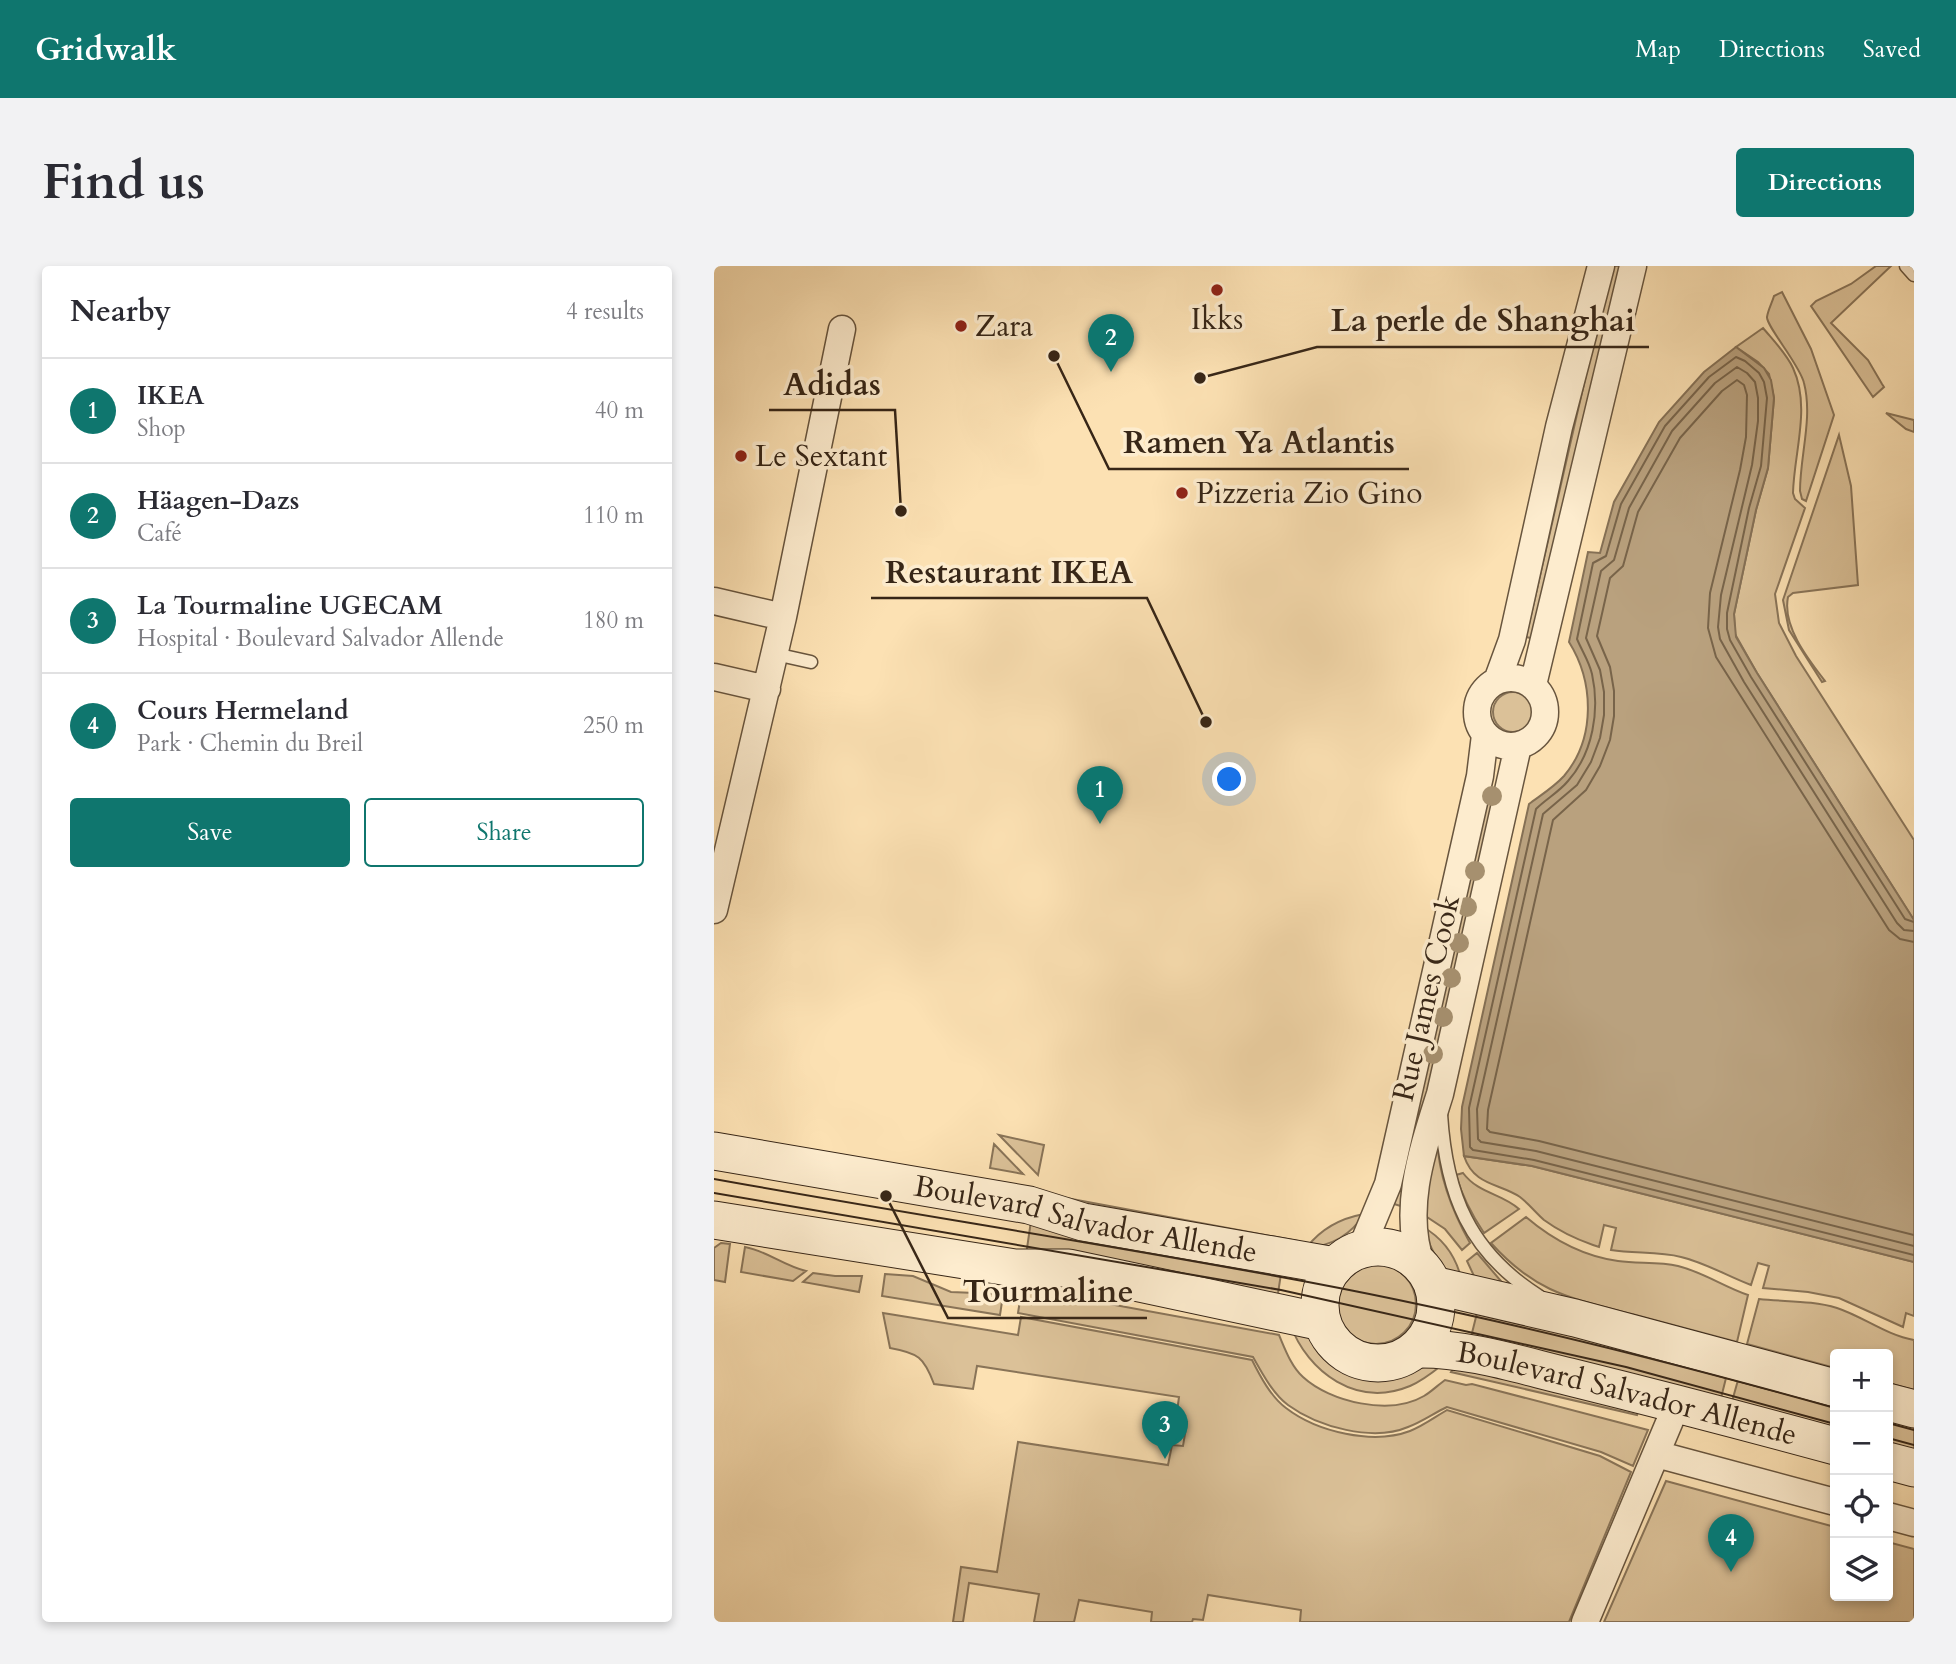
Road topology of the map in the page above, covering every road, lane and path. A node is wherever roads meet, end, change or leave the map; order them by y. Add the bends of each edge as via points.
1 (1601, 266) edge
2 (1633, 266) edge
3 (1906, 266) edge
4 (1914, 275) edge
5 (842, 329) dead end
6 (714, 601) edge
7 (783, 617) junction
8 (775, 654) junction
9 (811, 662) dead end
10 (714, 677) edge
11 (1497, 681) junction
12 (1533, 685) junction
13 (766, 689) junction
14 (1485, 734) junction
15 (1518, 746) junction
16 (714, 910) edge
17 (1440, 1094) junction
18 (714, 1151) edge
19 (714, 1220) edge
20 (1348, 1257) junction
21 (1427, 1275) junction
22 (1575, 1318) junction
23 (1322, 1322) junction
24 (1417, 1349) junction
25 (1830, 1387) edge
26 (1893, 1403) edge
27 (1677, 1404) junction
28 (1914, 1409) edge
29 (1830, 1446) edge
30 (1656, 1454) junction
31 (1893, 1462) edge
32 (1914, 1468) edge
33 (1830, 1501) edge
34 (1893, 1517) edge
35 (1914, 1523) edge
36 (1585, 1622) edge

1 - 11 street via 1559,426 1513,640
2 - 12 street
3 - 4 lane
5 - 7 street
6 - 7 street
7 - 8 street
8 - 9 lane
8 - 13 street
10 - 13 street
11 - 12 street via 1515,678
11 - 14 street via 1478,701 1479,725
12 - 15 street via 1546,714 1529,742
13 - 16 street
14 - 15 street via 1500,745
14 - 20 street, Rue James Cook via 1480,776 1388,1184
15 - 17 street, Rue James Cook
17 - 21 street, Rue James Cook via 1415,1191 1415,1248
17 - 22 lane via 1445,1161 1456,1199 1474,1234 1523,1286
18 - 20 street, Boulevard Salvador Allende via 1029,1205 1083,1222
19 - 23 street, Boulevard Salvador Allende via 1014,1268 1069,1268
20 - 21 street via 1392,1248 1408,1255
20 - 23 street via 1327,1276 1320,1298
21 - 22 street, Boulevard Salvador Allende
21 - 24 street via 1436,1298 1434,1322
22 - 25 street, Boulevard Salvador Allende
23 - 24 street via 1339,1349 1363,1362 1393,1361
24 - 27 street, Boulevard Salvador Allende via 1441,1348 1483,1356
26 - 28 street
27 - 29 street, Boulevard Salvador Allende
27 - 30 street
30 - 33 street
30 - 36 street
31 - 32 street
34 - 35 street

